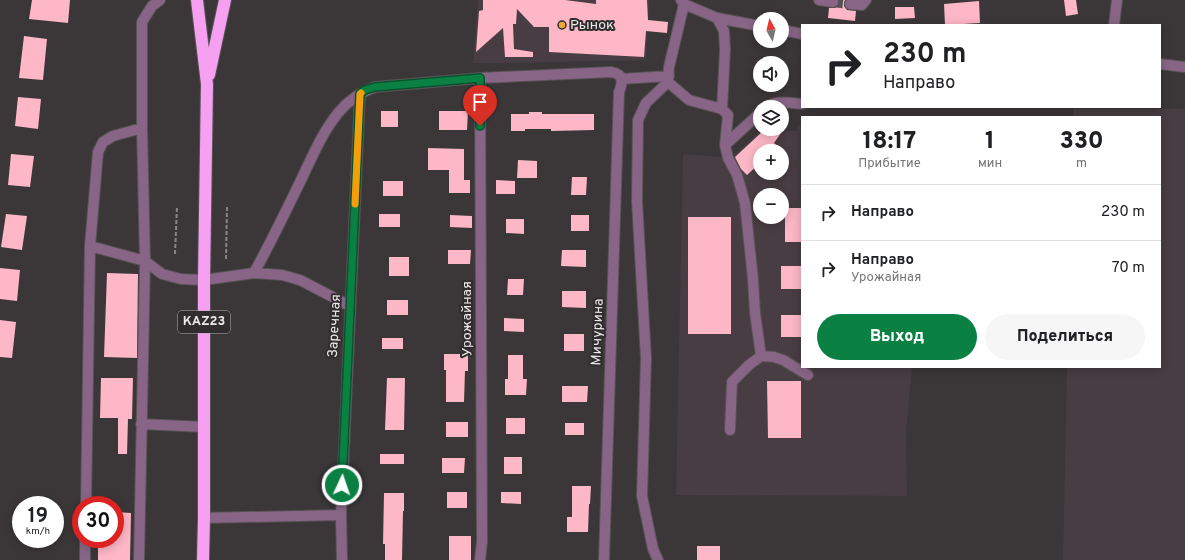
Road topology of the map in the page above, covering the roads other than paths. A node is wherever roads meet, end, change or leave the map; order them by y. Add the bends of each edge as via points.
1 (160, 0) edge
2 (197, 0) edge
3 (225, 0) edge
4 (819, 0) edge
5 (866, 0) edge
6 (1117, 0) edge
7 (683, 2) edge
8 (833, 2) dead end
9 (850, 4) dead end
10 (717, 18) junction
11 (1114, 24) edge
12 (753, 25) edge
13 (789, 31) edge
14 (801, 34) edge
15 (1161, 64) edge
16 (1185, 67) edge
17 (480, 78) junction
18 (621, 79) junction
19 (669, 79) junction
20 (207, 84) junction
21 (360, 94) junction
22 (789, 104) edge
23 (801, 104) edge
24 (722, 109) junction
25 (753, 119) edge
26 (142, 128) junction
27 (725, 145) junction
28 (90, 246) junction
29 (145, 261) junction
30 (254, 273) junction
31 (204, 280) junction
32 (350, 306) junction
33 (761, 356) junction
34 (808, 374) dead end
35 (141, 424) junction
36 (205, 427) junction
37 (730, 430) dead end
38 (86, 496) edge
39 (341, 514) junction
40 (204, 518) junction
41 (85, 548) edge
42 (85, 560) edge
43 (139, 560) edge
44 (203, 560) edge
45 (342, 560) edge
46 (480, 560) edge
47 (604, 560) edge
48 (658, 560) edge

1 - 26 street via 152,6 142,22
2 - 20 highway, KAZ23
3 - 20 highway, KAZ23
4 - 8 street
5 - 9 street via 862,5
6 - 11 street
7 - 10 street
7 - 19 street via 669,67
10 - 12 street
10 - 24 street via 724,31
13 - 14 street
15 - 16 street
17 - 18 street via 611,72 620,75
17 - 21 street via 375,87
17 - 46 street, Урожайная
18 - 19 street
18 - 47 street, Мичурина
19 - 24 street via 689,100
19 - 48 street via 646,103 638,120 637,201 646,358 642,496 652,549
20 - 31 highway, KAZ23
21 - 30 street via 338,113 323,135
21 - 32 street, Заречная
22 - 23 street
24 - 27 street via 728,115
25 - 27 street
26 - 28 street via 113,136 103,142 98,152
26 - 29 street
27 - 33 street via 745,203
28 - 29 street
28 - 38 street
29 - 31 street via 162,274 181,280
29 - 35 street
30 - 31 street
30 - 32 street via 282,275 300,280
31 - 36 highway, KAZ23
32 - 39 street, Заречная
33 - 34 street via 774,356
33 - 37 street via 732,382
35 - 36 street
35 - 43 street
36 - 40 highway, KAZ23
39 - 40 street
39 - 45 street, Заречная
40 - 44 highway, KAZ23
41 - 42 street

